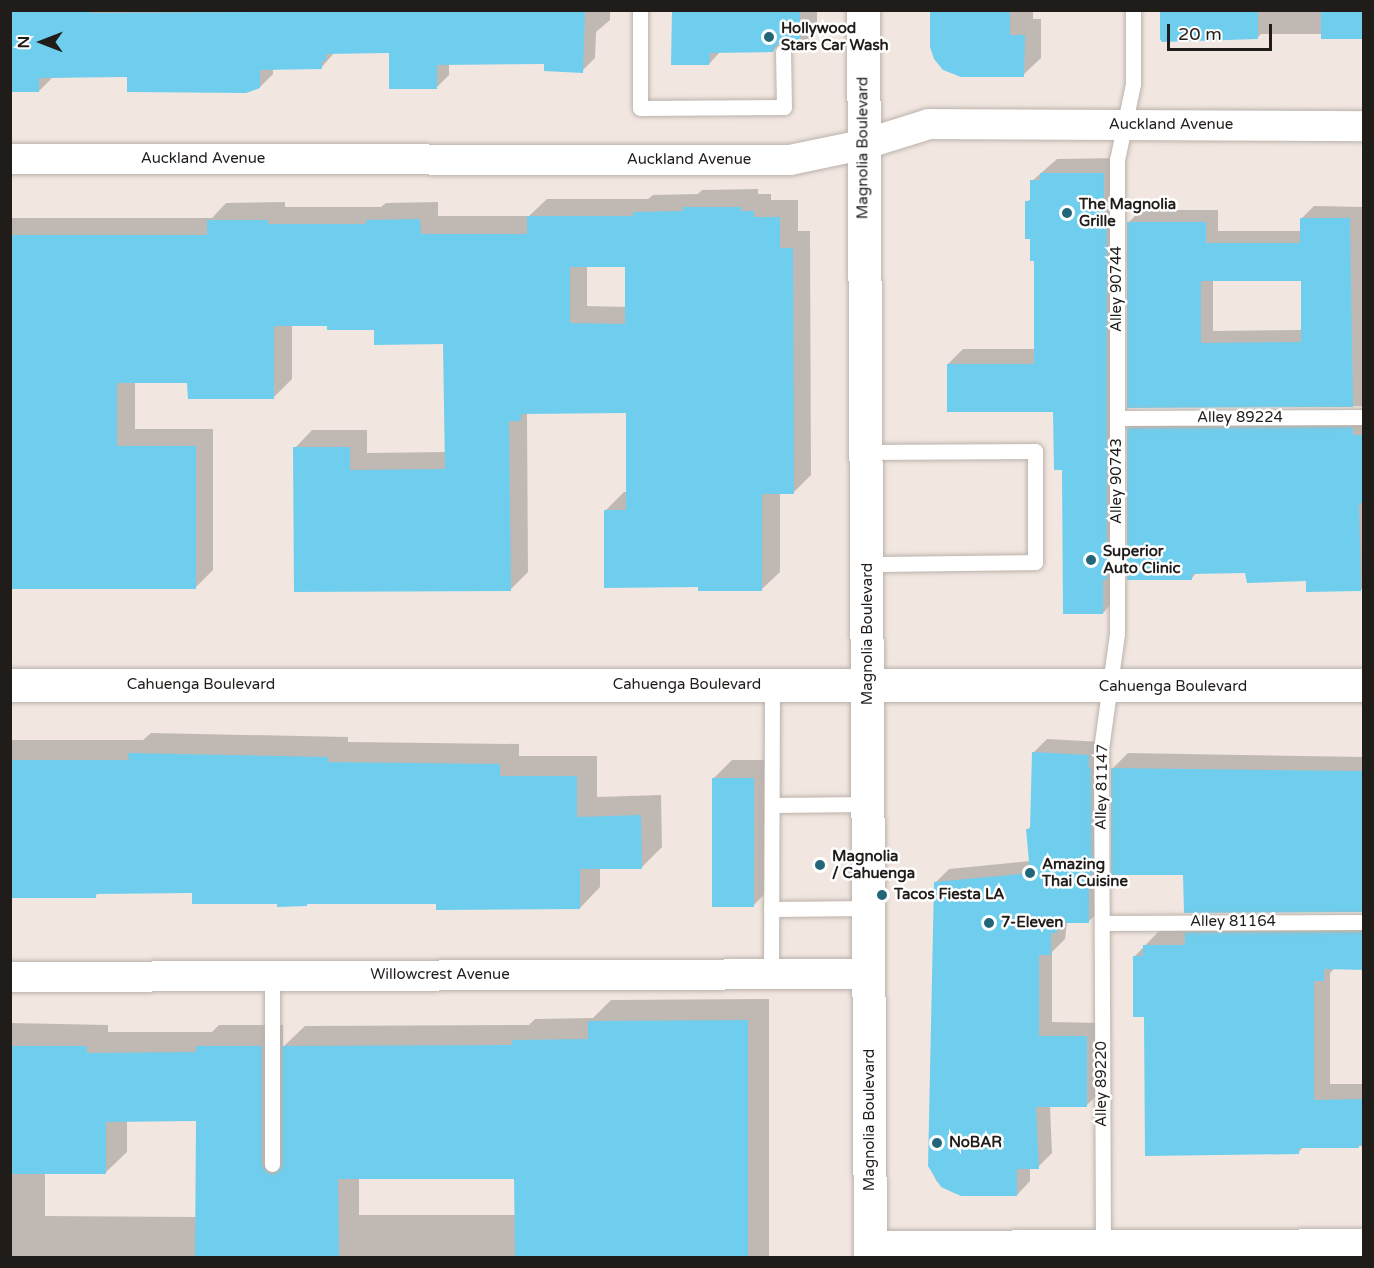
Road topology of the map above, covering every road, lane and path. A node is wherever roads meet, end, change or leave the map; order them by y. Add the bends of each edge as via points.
1 (640, 10) edge
2 (863, 10) edge
3 (1133, 10) edge
4 (783, 52) dead end
5 (1125, 125) junction
6 (1364, 126) edge
7 (862, 145) junction
8 (10, 159) edge
9 (1364, 417) edge
10 (1117, 418) junction
11 (866, 452) junction
12 (867, 564) junction
13 (10, 685) edge
14 (1364, 685) edge
15 (772, 686) junction
16 (868, 687) junction
17 (1110, 687) junction
18 (868, 804) junction
19 (772, 805) junction
20 (869, 908) junction
21 (771, 909) junction
22 (1102, 922) junction
23 (1364, 922) edge
24 (771, 974) junction
25 (870, 974) junction
26 (272, 976) junction
27 (10, 977) edge
28 (272, 1164) dead end
29 (1364, 1244) edge
30 (1103, 1251) edge
31 (870, 1252) edge

1 - 4 lane via 640,108 784,106
2 - 7 main road, Magnolia Boulevard
3 - 5 lane, Alley 90744 via 1133,84
5 - 6 street, Auckland Avenue
5 - 7 street, Auckland Avenue via 929,124
5 - 10 lane, Alley 90744 via 1117,160
7 - 8 street, Auckland Avenue via 790,160
7 - 11 main road, Magnolia Boulevard
9 - 10 lane, Alley 89224
10 - 17 lane, Alley 90743 via 1117,633
11 - 12 main road, Magnolia Boulevard
11 - 12 lane via 1035,451 1035,562
12 - 16 main road, Magnolia Boulevard
13 - 15 main road, Cahuenga Boulevard
14 - 17 main road, Cahuenga Boulevard
15 - 16 main road, Cahuenga Boulevard
15 - 19 lane
16 - 17 main road, Cahuenga Boulevard
16 - 18 main road, Magnolia Boulevard
17 - 22 lane, Alley 81147 via 1101,750
18 - 19 lane
18 - 20 main road, Magnolia Boulevard
19 - 21 lane
20 - 21 lane
20 - 25 main road, Magnolia Boulevard
21 - 24 lane
22 - 23 lane, Alley 81164
22 - 30 lane, Alley 89220
24 - 25 street, Willowcrest Avenue
24 - 26 street, Willowcrest Avenue
25 - 31 main road, Magnolia Boulevard
26 - 27 street, Willowcrest Avenue
26 - 28 lane
29 - 30 street
30 - 31 street

